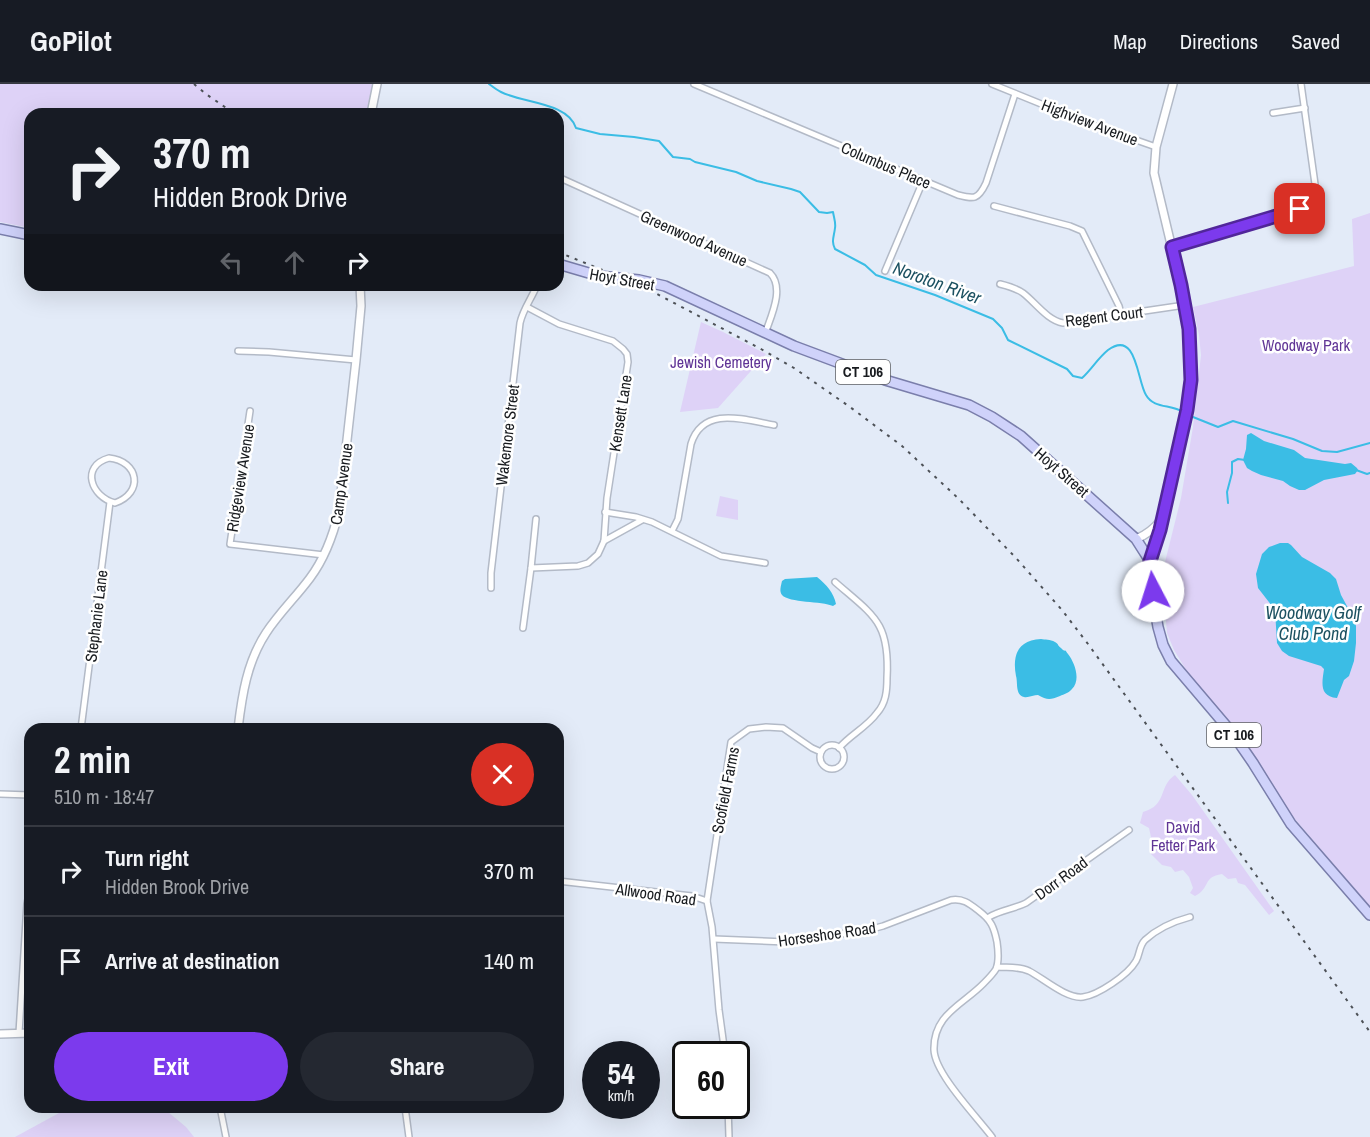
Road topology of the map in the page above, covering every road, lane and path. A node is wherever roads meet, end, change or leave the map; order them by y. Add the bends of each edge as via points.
1 (377, 84) edge
2 (694, 84) edge
3 (992, 84) edge
4 (1173, 84) edge
5 (1301, 84) edge
6 (1015, 94) junction
7 (372, 108) edge
8 (1305, 108) junction
9 (1273, 113) dead end
10 (1156, 147) junction
11 (564, 180) edge
12 (923, 181) junction
13 (994, 206) dead end
14 (0, 229) edge
15 (24, 234) edge
16 (1172, 247) junction
17 (564, 266) edge
18 (885, 271) dead end
19 (1000, 284) dead end
20 (360, 291) edge
21 (534, 291) edge
22 (1185, 305) junction
23 (527, 308) junction
24 (1121, 314) junction
25 (765, 334) junction
26 (238, 351) dead end
27 (357, 360) junction
28 (250, 411) dead end
29 (774, 425) dead end
30 (110, 502) junction
31 (605, 512) junction
32 (1162, 518) junction
33 (536, 519) dead end
34 (643, 519) junction
35 (672, 531) junction
36 (1136, 539) junction
37 (604, 541) junction
38 (324, 555) junction
39 (1150, 561) junction
40 (765, 563) dead end
41 (531, 568) junction
42 (835, 582) dead end
43 (491, 588) dead end
44 (523, 628) dead end
45 (82, 723) edge
46 (239, 723) edge
47 (839, 748) junction
48 (821, 752) junction
49 (0, 794) edge
50 (24, 795) edge
51 (1129, 830) dead end
52 (564, 882) edge
53 (706, 901) junction
54 (1370, 915) edge
55 (989, 917) junction
56 (1190, 917) dead end
57 (714, 939) junction
58 (24, 952) edge
59 (997, 967) junction
60 (19, 1033) junction
61 (24, 1033) edge
62 (0, 1034) edge
63 (723, 1041) edge
64 (221, 1113) edge
65 (406, 1113) edge
66 (728, 1119) edge
67 (226, 1137) edge
68 (409, 1137) edge
69 (729, 1137) edge
70 (992, 1137) edge

1 - 7 street
2 - 12 street, Columbus Place
3 - 6 street, Highview Avenue
4 - 10 street
5 - 8 street
6 - 10 street, Highview Avenue
6 - 12 street, Columbus Place via 980,195 957,195
8 - 9 street
8 - 16 street via 1315,184 1312,203
10 - 16 street via 1155,178
11 - 25 street, Greenwood Avenue via 770,273 777,288
12 - 18 street
13 - 24 street via 1082,231
14 - 15 main road
16 - 22 street
17 - 25 main road, Hoyt Street / CT 106 via 599,276 664,286
19 - 24 street, Regent Court via 1013,287 1058,322
20 - 27 street, Camp Avenue
21 - 23 street, Wakemore Street
22 - 24 street, Regent Court
22 - 32 street via 1191,387
23 - 31 street, Kensett Lane via 558,324 613,341 627,354 628,369
23 - 43 street, Wakemore Street via 519,331
25 - 36 main road, Hoyt Street / CT 106 via 985,413 1027,441
26 - 27 street
27 - 38 street, Camp Avenue via 339,512
28 - 38 street, Ridgeview Avenue via 230,544
29 - 35 street via 724,417 710,420 700,428 691,444 678,519
30 - 30 street via 91,481 95,467 109,458 124,462 133,472 134,482 127,498
30 - 45 street, Stephanie Lane
31 - 34 street
31 - 37 street, Kensett Lane
32 - 36 street
32 - 39 street
33 - 41 street
34 - 35 street
34 - 37 street
35 - 40 street via 721,556
36 - 39 main road, Hoyt Street / CT 106
37 - 41 street via 588,563
38 - 46 street, Camp Avenue via 255,654 246,677
39 - 54 main road, Hoyt Street / CT 106 via 1159,632 1171,661 1233,734 1291,824
41 - 44 street
42 - 47 street, Scofield Farms via 878,621 887,644 888,660 882,707
47 - 48 street, Scofield Farms via 829,745
47 - 48 street, Scofield Farms via 842,761 833,768 822,764
48 - 53 street, Scofield Farms via 783,728 749,729 731,742
49 - 50 street
51 - 55 street, Dorr Road via 1026,903
52 - 53 street, Allwood Road via 692,896
53 - 57 street, Allwood Road
55 - 57 street, Horseshoe Road via 957,899 868,930 786,942
55 - 59 street via 997,945
56 - 59 street via 1156,931 1141,945 1127,973 1085,997 1066,993 1028,970
57 - 63 street, Allwood Road
58 - 60 street
59 - 70 street via 980,988 942,1019 934,1051 947,1080
60 - 61 street
60 - 62 street
64 - 67 street
65 - 68 street
66 - 69 street

